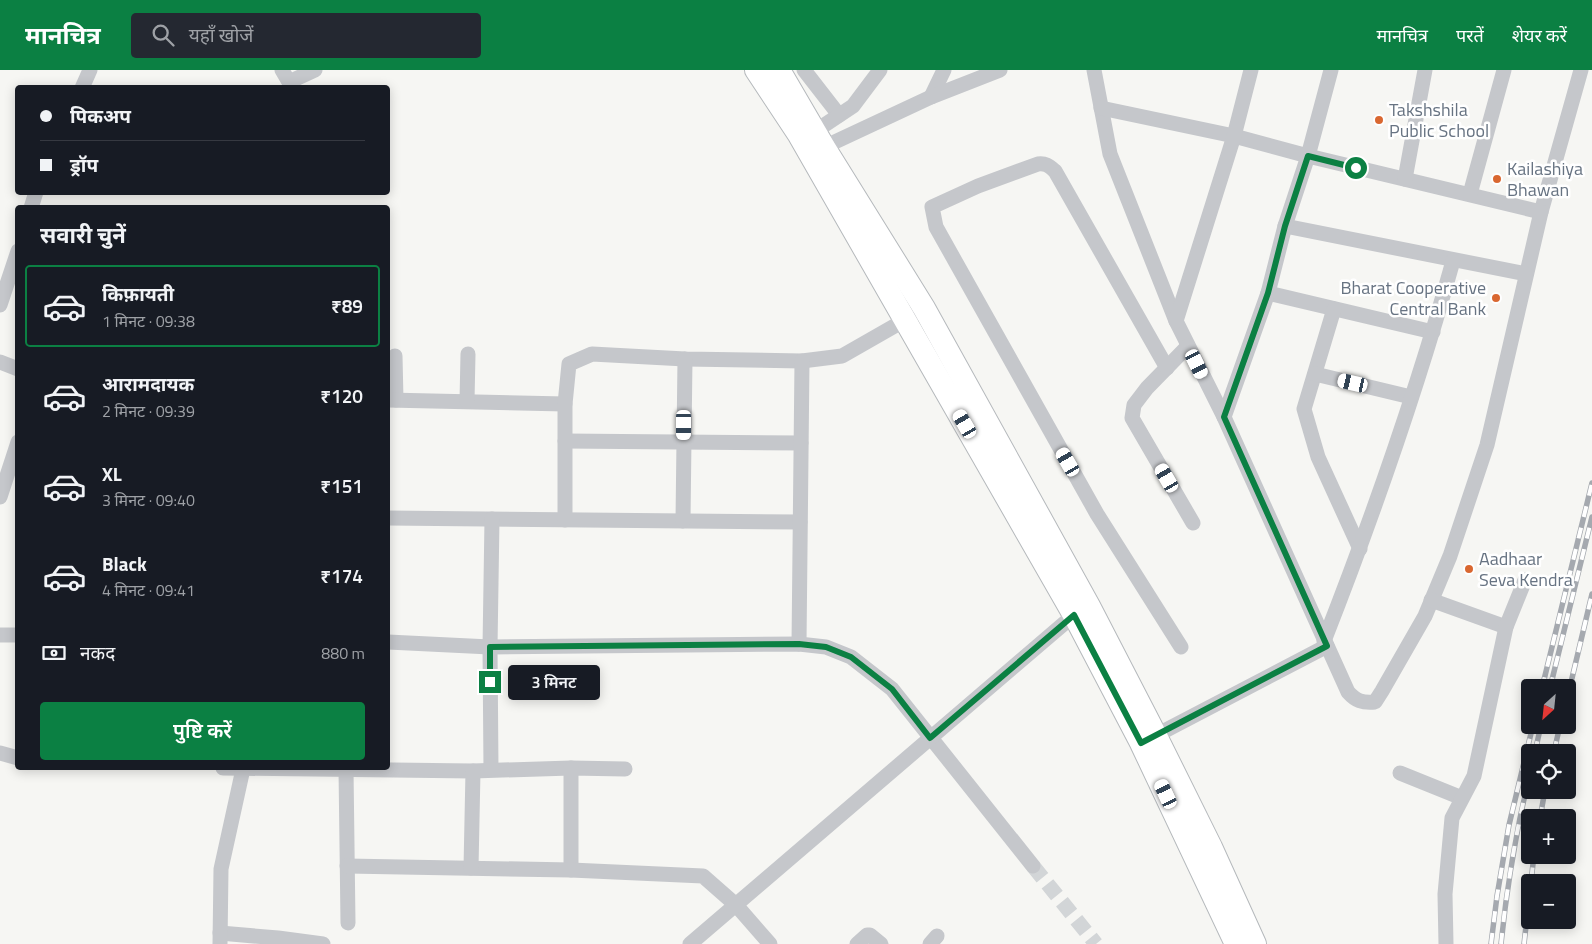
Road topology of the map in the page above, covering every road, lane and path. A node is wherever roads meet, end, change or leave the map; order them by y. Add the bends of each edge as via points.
1 (90, 70) edge
2 (282, 70) edge
3 (315, 70) edge
4 (756, 70) edge
5 (779, 70) edge
6 (804, 70) edge
7 (944, 70) edge
8 (1000, 70) edge
9 (1094, 70) edge
10 (1251, 70) edge
11 (1331, 70) edge
12 (1425, 70) edge
13 (1504, 70) edge
14 (1581, 70) edge
15 (874, 72) edge
16 (83, 85) edge
17 (931, 97) junction
18 (1101, 108) junction
19 (839, 115) junction
20 (1234, 136) junction
21 (814, 140) junction
22 (1308, 156) junction
23 (1405, 179) junction
24 (1470, 194) junction
25 (1541, 212) junction
26 (1285, 226) junction
27 (15, 260) edge
28 (1454, 261) junction
29 (1526, 274) junction
30 (1268, 293) junction
31 (0, 305) edge
32 (924, 308) junction
33 (1334, 309) junction
34 (905, 320) junction
35 (1176, 321) junction
36 (1433, 332) junction
37 (1188, 346) junction
38 (468, 354) dead end
39 (395, 356) dead end
40 (685, 359) junction
41 (802, 361) junction
42 (0, 362) edge
43 (15, 368) edge
44 (1167, 368) junction
45 (1315, 374) junction
46 (1411, 397) junction
47 (392, 400) edge
48 (467, 402) junction
49 (565, 404) junction
50 (1224, 417) junction
51 (565, 441) junction
52 (684, 442) junction
53 (802, 443) junction
54 (15, 451) edge
55 (0, 497) edge
56 (390, 518) edge
57 (492, 520) junction
58 (565, 520) junction
59 (683, 521) junction
60 (800, 522) junction
61 (1193, 523) dead end
62 (1360, 549) junction
63 (1525, 580) dead end
64 (1431, 600) junction
65 (1082, 611) junction
66 (1506, 627) junction
67 (0, 635) edge
68 (15, 635) edge
69 (390, 642) edge
70 (1326, 643) junction
71 (799, 644) junction
72 (490, 647) junction
73 (1181, 647) dead end
74 (930, 738) junction
75 (1149, 739) junction
76 (0, 753) edge
77 (15, 757) edge
78 (571, 768) junction
79 (491, 769) junction
80 (625, 769) dead end
81 (243, 770) edge
82 (346, 770) joint
83 (473, 771) junction
84 (1400, 773) dead end
85 (1462, 798) junction
86 (347, 866) junction
87 (1034, 866) tunnel mouth
88 (471, 868) junction
89 (571, 870) junction
90 (736, 905) junction
91 (348, 923) dead end
92 (220, 939) edge
93 (277, 941) edge
94 (323, 944) edge
95 (690, 944) edge
96 (770, 944) edge
97 (857, 944) edge
98 (881, 944) edge
99 (1236, 944) edge
100 (1255, 944) edge
101 (1446, 944) edge

1 - 16 street
2 - 3 street via 289,82
4 - 21 main road
5 - 21 main road
6 - 19 street
7 - 17 street
8 - 17 street
9 - 18 street
10 - 20 street
11 - 22 street
12 - 23 street
13 - 24 street
14 - 25 street
15 - 19 street via 853,106
17 - 21 street
18 - 20 street
18 - 35 street via 1110,154
19 - 21 street
20 - 22 street
20 - 35 street
21 - 32 main road
21 - 34 main road
22 - 23 street
22 - 26 street
23 - 24 street
24 - 25 street
25 - 29 street
26 - 28 street
26 - 30 street
27 - 31 street
28 - 29 street
28 - 36 street
29 - 64 street via 1487,445 1450,556
30 - 33 street
30 - 50 street
32 - 34 street
32 - 65 main road
33 - 36 street
33 - 45 street
34 - 41 street via 842,356
34 - 65 main road
35 - 37 street
36 - 46 street
37 - 44 street
37 - 50 street
38 - 48 street
39 - 47 street
40 - 41 street
40 - 49 street via 592,354 569,364
40 - 52 street
41 - 53 street
42 - 43 street
44 - 61 street via 1134,405 1132,418
44 - 73 street via 1049,166 1038,164 932,207 936,227 1097,514
45 - 46 street
45 - 62 street via 1304,409 1318,457
46 - 62 street
47 - 48 street
48 - 49 street
49 - 51 street
50 - 70 street
51 - 52 street
51 - 58 street
52 - 53 street
52 - 59 street
53 - 60 street
54 - 55 street
56 - 57 street
57 - 58 street
57 - 72 street
58 - 59 street
59 - 60 street
60 - 71 street
62 - 70 street
63 - 66 street
64 - 66 street
64 - 70 street via 1375,702 1356,700 1348,692
65 - 74 street
65 - 75 main road
66 - 85 street via 1474,776
67 - 68 street
69 - 72 street
70 - 75 street
71 - 72 street
71 - 74 street via 826,647 851,657 892,689
72 - 79 street
74 - 87 street
74 - 90 street
75 - 99 main road
75 - 100 main road via 1211,847
76 - 77 street
78 - 79 street
78 - 80 street
78 - 89 street
79 - 83 street
81 - 92 street via 220,869
82 - 83 street
82 - 86 street
83 - 88 street
84 - 85 street
85 - 101 street via 1452,818 1445,894
86 - 88 street
86 - 91 street
88 - 89 street
89 - 90 street via 703,876
90 - 95 street
90 - 96 street
92 - 93 street
93 - 94 street
97 - 98 street via 870,935

